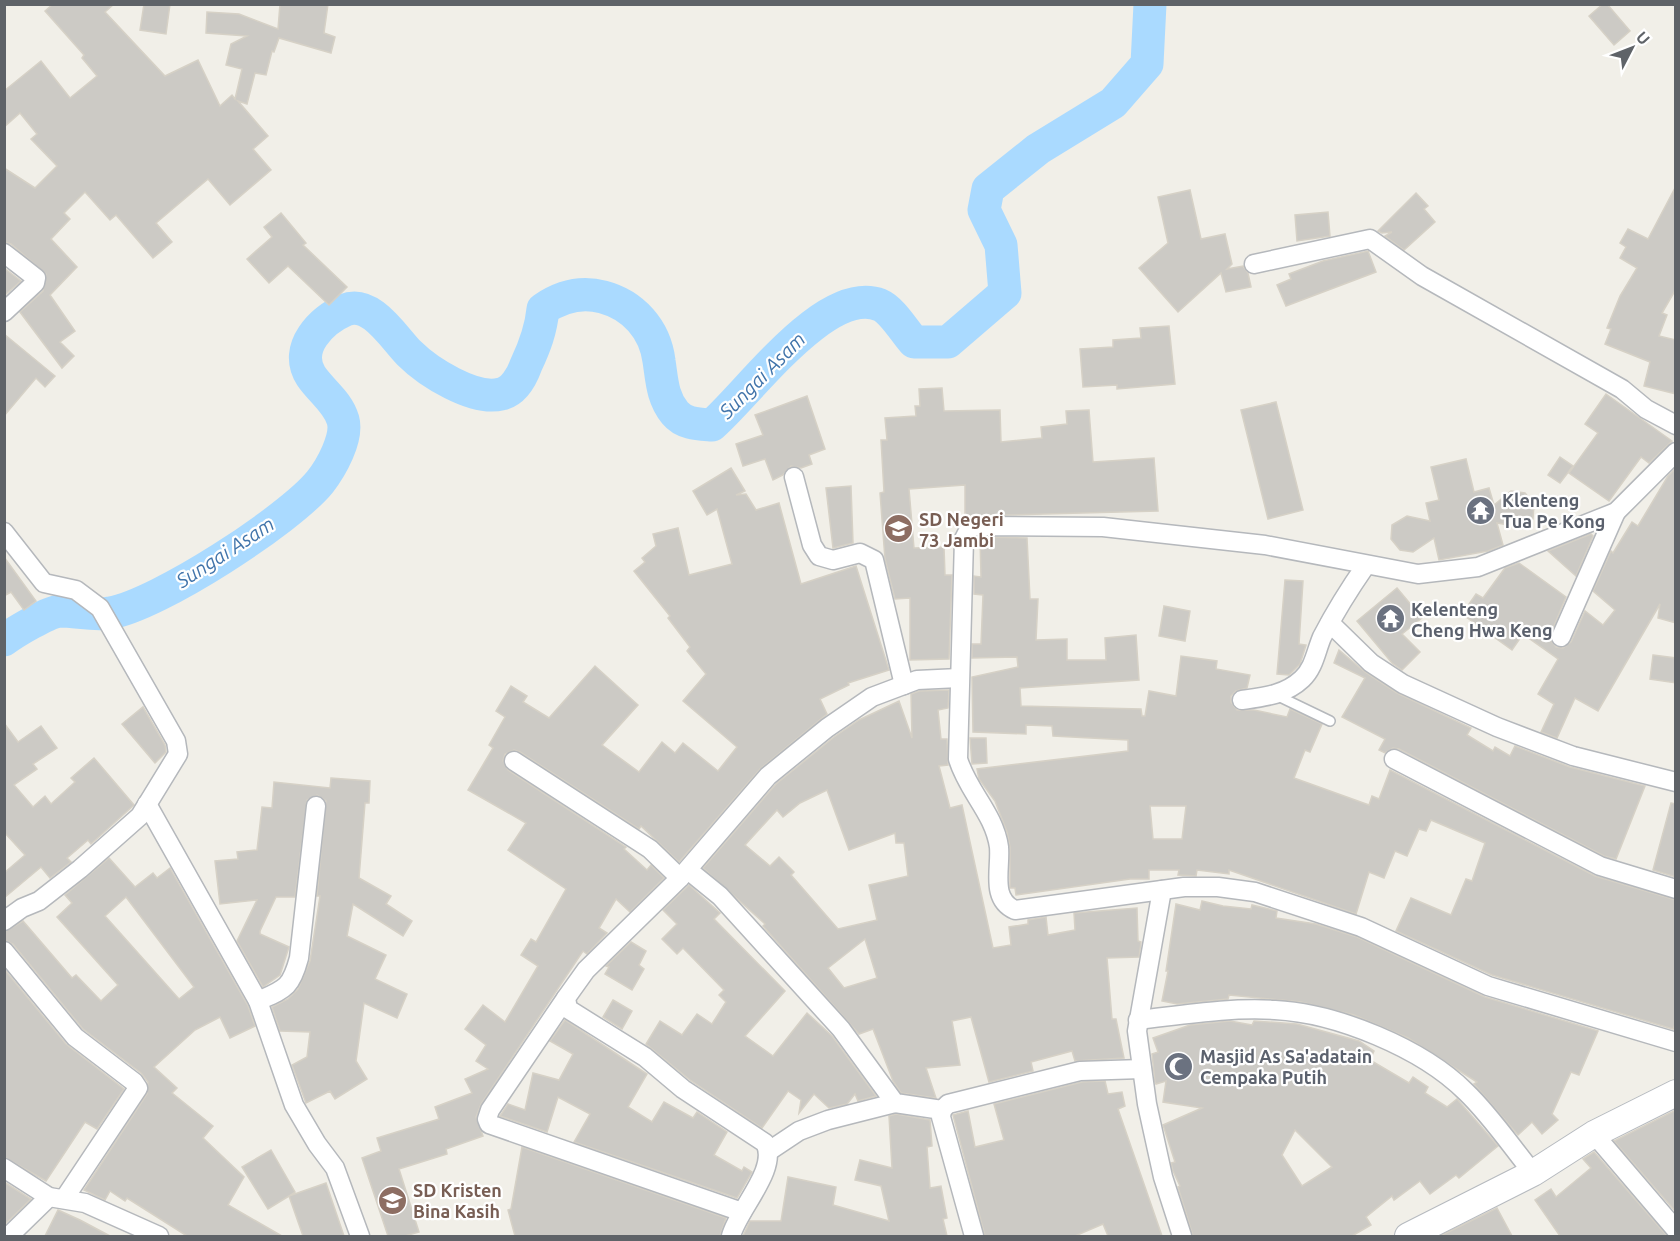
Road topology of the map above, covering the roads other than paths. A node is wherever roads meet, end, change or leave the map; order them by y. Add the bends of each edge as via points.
1 (4, 253) edge
2 (1254, 264) dead end
3 (4, 312) edge
4 (1676, 425) edge
5 (1676, 452) edge
6 (794, 477) dead end
7 (1616, 512) junction
8 (4, 532) edge
9 (1366, 565) junction
10 (1330, 623) junction
11 (1561, 637) dead end
12 (959, 678) junction
13 (904, 685) junction
14 (1276, 695) junction
15 (1242, 700) dead end
16 (1330, 721) dead end
17 (1394, 759) dead end
18 (514, 761) dead end
19 (1676, 782) edge
20 (147, 804) junction
21 (316, 806) dead end
22 (684, 874) junction
23 (1162, 890) junction
24 (1676, 890) edge
25 (4, 921) edge
26 (4, 951) edge
27 (566, 998) junction
28 (258, 1001) junction
29 (1138, 1020) junction
30 (1676, 1042) edge
31 (1142, 1069) junction
32 (1676, 1093) edge
33 (895, 1103) junction
34 (942, 1110) junction
35 (1594, 1134) junction
36 (769, 1151) junction
37 (4, 1168) edge
38 (1533, 1173) junction
39 (57, 1198) junction
40 (742, 1212) junction
41 (1676, 1230) edge
42 (9, 1236) edge
43 (159, 1236) edge
44 (360, 1236) edge
45 (731, 1236) edge
46 (974, 1236) edge
47 (1182, 1236) edge
48 (1408, 1236) edge

1 - 3 street via 36,278 36,283
2 - 4 street via 1370,239 1422,276 1622,389 1646,409
5 - 7 street
6 - 13 street via 812,545 819,556 833,560 860,553 874,560
7 - 9 street via 1478,567 1418,574
7 - 11 street
8 - 20 street via 44,583 76,590 100,608 176,741 178,754
9 - 10 street
9 - 12 street via 1265,545 1103,527 975,526 963,539
10 - 14 street via 1310,669 1302,679
10 - 19 street via 1371,663 1403,684 1573,756
12 - 13 street via 917,680
12 - 23 street via 958,759 964,780 990,817 999,846 999,890 1008,907 1015,910
13 - 22 street via 872,697 768,776
14 - 15 street
14 - 16 lane
17 - 24 street via 1600,866
18 - 22 street
20 - 25 street via 140,816 80,869 39,901
20 - 28 street
21 - 28 street via 294,978 286,988
22 - 27 street via 586,970
22 - 33 street via 720,896 841,1029
23 - 29 street
23 - 30 street via 1218,887 1256,892 1361,927 1488,986
26 - 39 street via 75,1037 138,1088
27 - 36 street via 568,1009 645,1057 683,1089 758,1137
27 - 40 street via 490,1110 489,1124
28 - 44 street via 294,1105 335,1168
29 - 31 street
29 - 38 street via 1206,1012 1275,1010 1331,1019 1389,1042 1457,1084
31 - 34 street via 1080,1071 948,1104
31 - 47 street via 1164,1177
32 - 35 street
33 - 34 street
33 - 36 street via 799,1131
34 - 46 street
35 - 38 street
35 - 41 street
36 - 40 street via 766,1168
37 - 39 street
38 - 48 street
39 - 42 street
39 - 43 street via 100,1209
40 - 45 street

